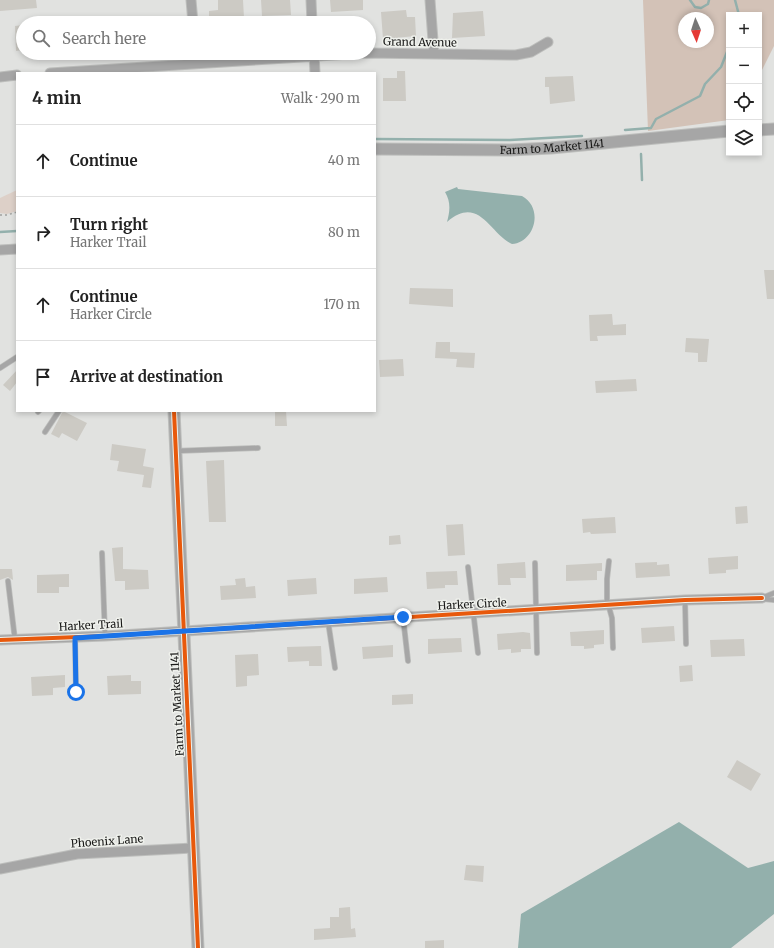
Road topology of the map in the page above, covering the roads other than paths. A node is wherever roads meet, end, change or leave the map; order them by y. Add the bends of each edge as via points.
1 (192, 0) edge
2 (311, 0) edge
3 (430, 0) edge
4 (193, 16) edge
5 (312, 16) edge
6 (548, 42) dead end
7 (376, 53) edge
8 (434, 54) junction
9 (240, 60) edge
10 (314, 60) edge
11 (195, 63) joint
12 (64, 72) edge
13 (315, 72) edge
14 (16, 75) edge
15 (0, 76) edge
16 (774, 129) edge
17 (762, 130) edge
18 (726, 132) edge
19 (376, 148) edge
20 (16, 249) edge
21 (0, 250) edge
22 (16, 358) edge
23 (0, 368) edge
24 (58, 412) edge
25 (174, 412) edge
26 (45, 432) dead end
27 (258, 448) dead end
28 (175, 451) junction
29 (102, 553) dead end
30 (609, 561) dead end
31 (535, 563) dead end
32 (468, 567) dead end
33 (8, 581) dead end
34 (774, 593) edge
35 (762, 598) junction
36 (685, 600) junction
37 (774, 600) edge
38 (609, 605) junction
39 (535, 609) junction
40 (473, 613) junction
41 (403, 617) junction
42 (328, 621) junction
43 (182, 631) junction
44 (105, 636) junction
45 (75, 638) junction
46 (0, 640) edge
47 (15, 640) junction
48 (686, 644) dead end
49 (613, 648) dead end
50 (478, 653) dead end
51 (537, 653) dead end
52 (408, 661) dead end
53 (335, 668) dead end
54 (76, 692) dead end
55 (193, 848) junction
56 (0, 869) edge
57 (198, 948) edge

1 - 4 street
2 - 5 street
3 - 8 street
6 - 8 street, Grand Avenue via 531,52 516,55
7 - 8 street, Grand Avenue
9 - 11 street, Grand Avenue
10 - 13 street
11 - 12 street, Grand Avenue
14 - 15 street
16 - 17 street
18 - 19 street, Farm to Market 1141 via 510,150
20 - 21 street
22 - 23 lane
24 - 26 lane
25 - 28 street, Farm to Market 1141
27 - 28 lane
28 - 43 street, Farm to Market 1141
29 - 44 lane
30 - 38 lane via 606,579
31 - 39 lane
32 - 40 lane
33 - 47 lane
34 - 35 lane
35 - 36 street, Harker Circle
35 - 37 lane
36 - 38 street, Harker Circle
36 - 48 lane
38 - 39 street, Harker Circle
38 - 49 lane
39 - 40 street, Harker Circle
39 - 51 lane
40 - 41 street, Harker Circle
40 - 50 lane
41 - 42 street, Harker Circle
41 - 52 lane
42 - 43 street, Harker Circle
42 - 53 lane
43 - 44 street, Harker Trail
43 - 55 street, Farm to Market 1141
44 - 45 street, Harker Trail
45 - 47 street, Harker Trail
45 - 54 lane
46 - 47 street, Harker Trail
55 - 56 street, Phoenix Lane via 77,854
55 - 57 street, Farm to Market 1141

